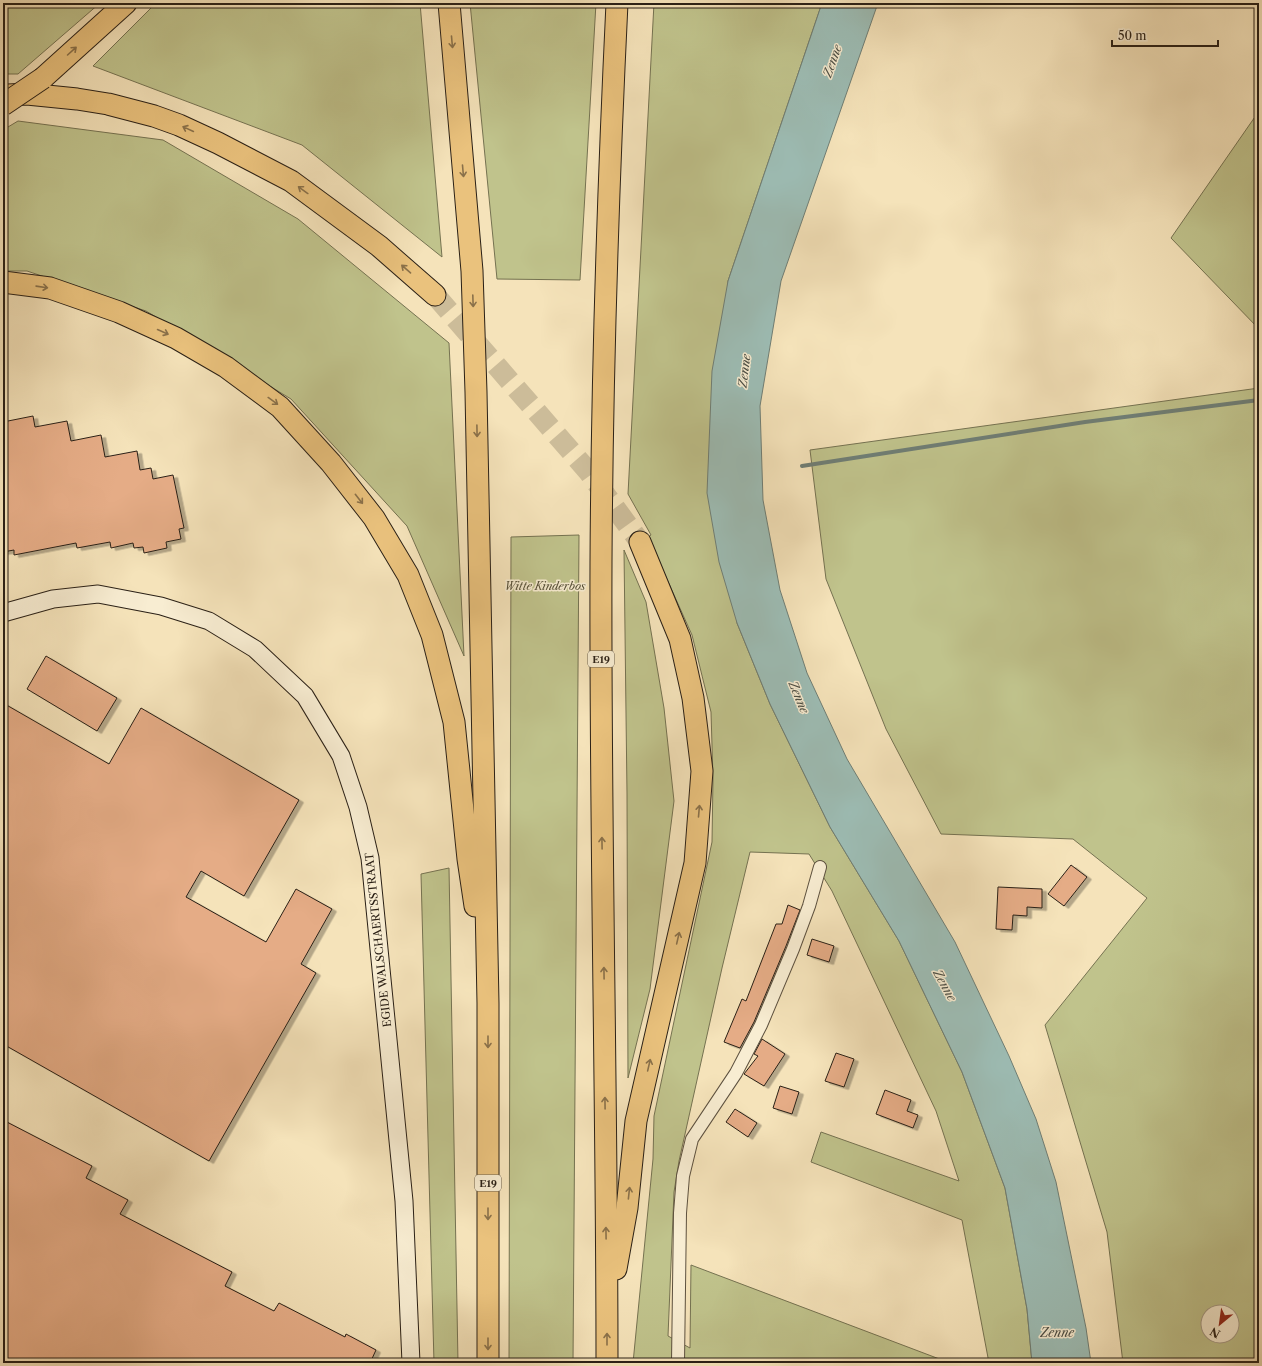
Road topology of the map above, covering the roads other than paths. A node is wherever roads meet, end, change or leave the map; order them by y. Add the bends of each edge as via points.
1 (126, 3) edge
2 (448, 3) edge
3 (617, 3) edge
4 (3, 95) edge
5 (3, 106) edge
6 (3, 282) edge
7 (435, 295) tunnel mouth
8 (640, 542) tunnel mouth
9 (3, 613) edge
10 (820, 867) dead end
11 (488, 1002) junction
12 (607, 1314) junction
13 (411, 1363) edge
14 (488, 1363) edge
15 (607, 1363) edge
16 (678, 1363) edge

5 -> 1 highway, bridge via 43,78
2 -> 11 highway, E19 via 472,278
12 -> 3 highway, E19 via 602,416
7 -> 4 highway via 380,246 290,181 192,131 154,116 77,98
6 -> 11 highway via 50,288 119,312 176,338 226,367 280,407 331,463 374,518 408,575 432,635 454,722 468,860
12 -> 8 highway via 627,1208 636,1121 695,864 702,771 693,698 680,639
9 - 13 main road, EGIDE WALSCHAERTSSTRAAT via 53,599 98,594 161,606 209,621 255,649 305,696 341,756 358,807 370,858 404,1201
10 - 16 street via 807,913 761,1025 736,1073 692,1139 683,1176 680,1213
11 -> 14 highway, E19
15 -> 12 highway, E19

